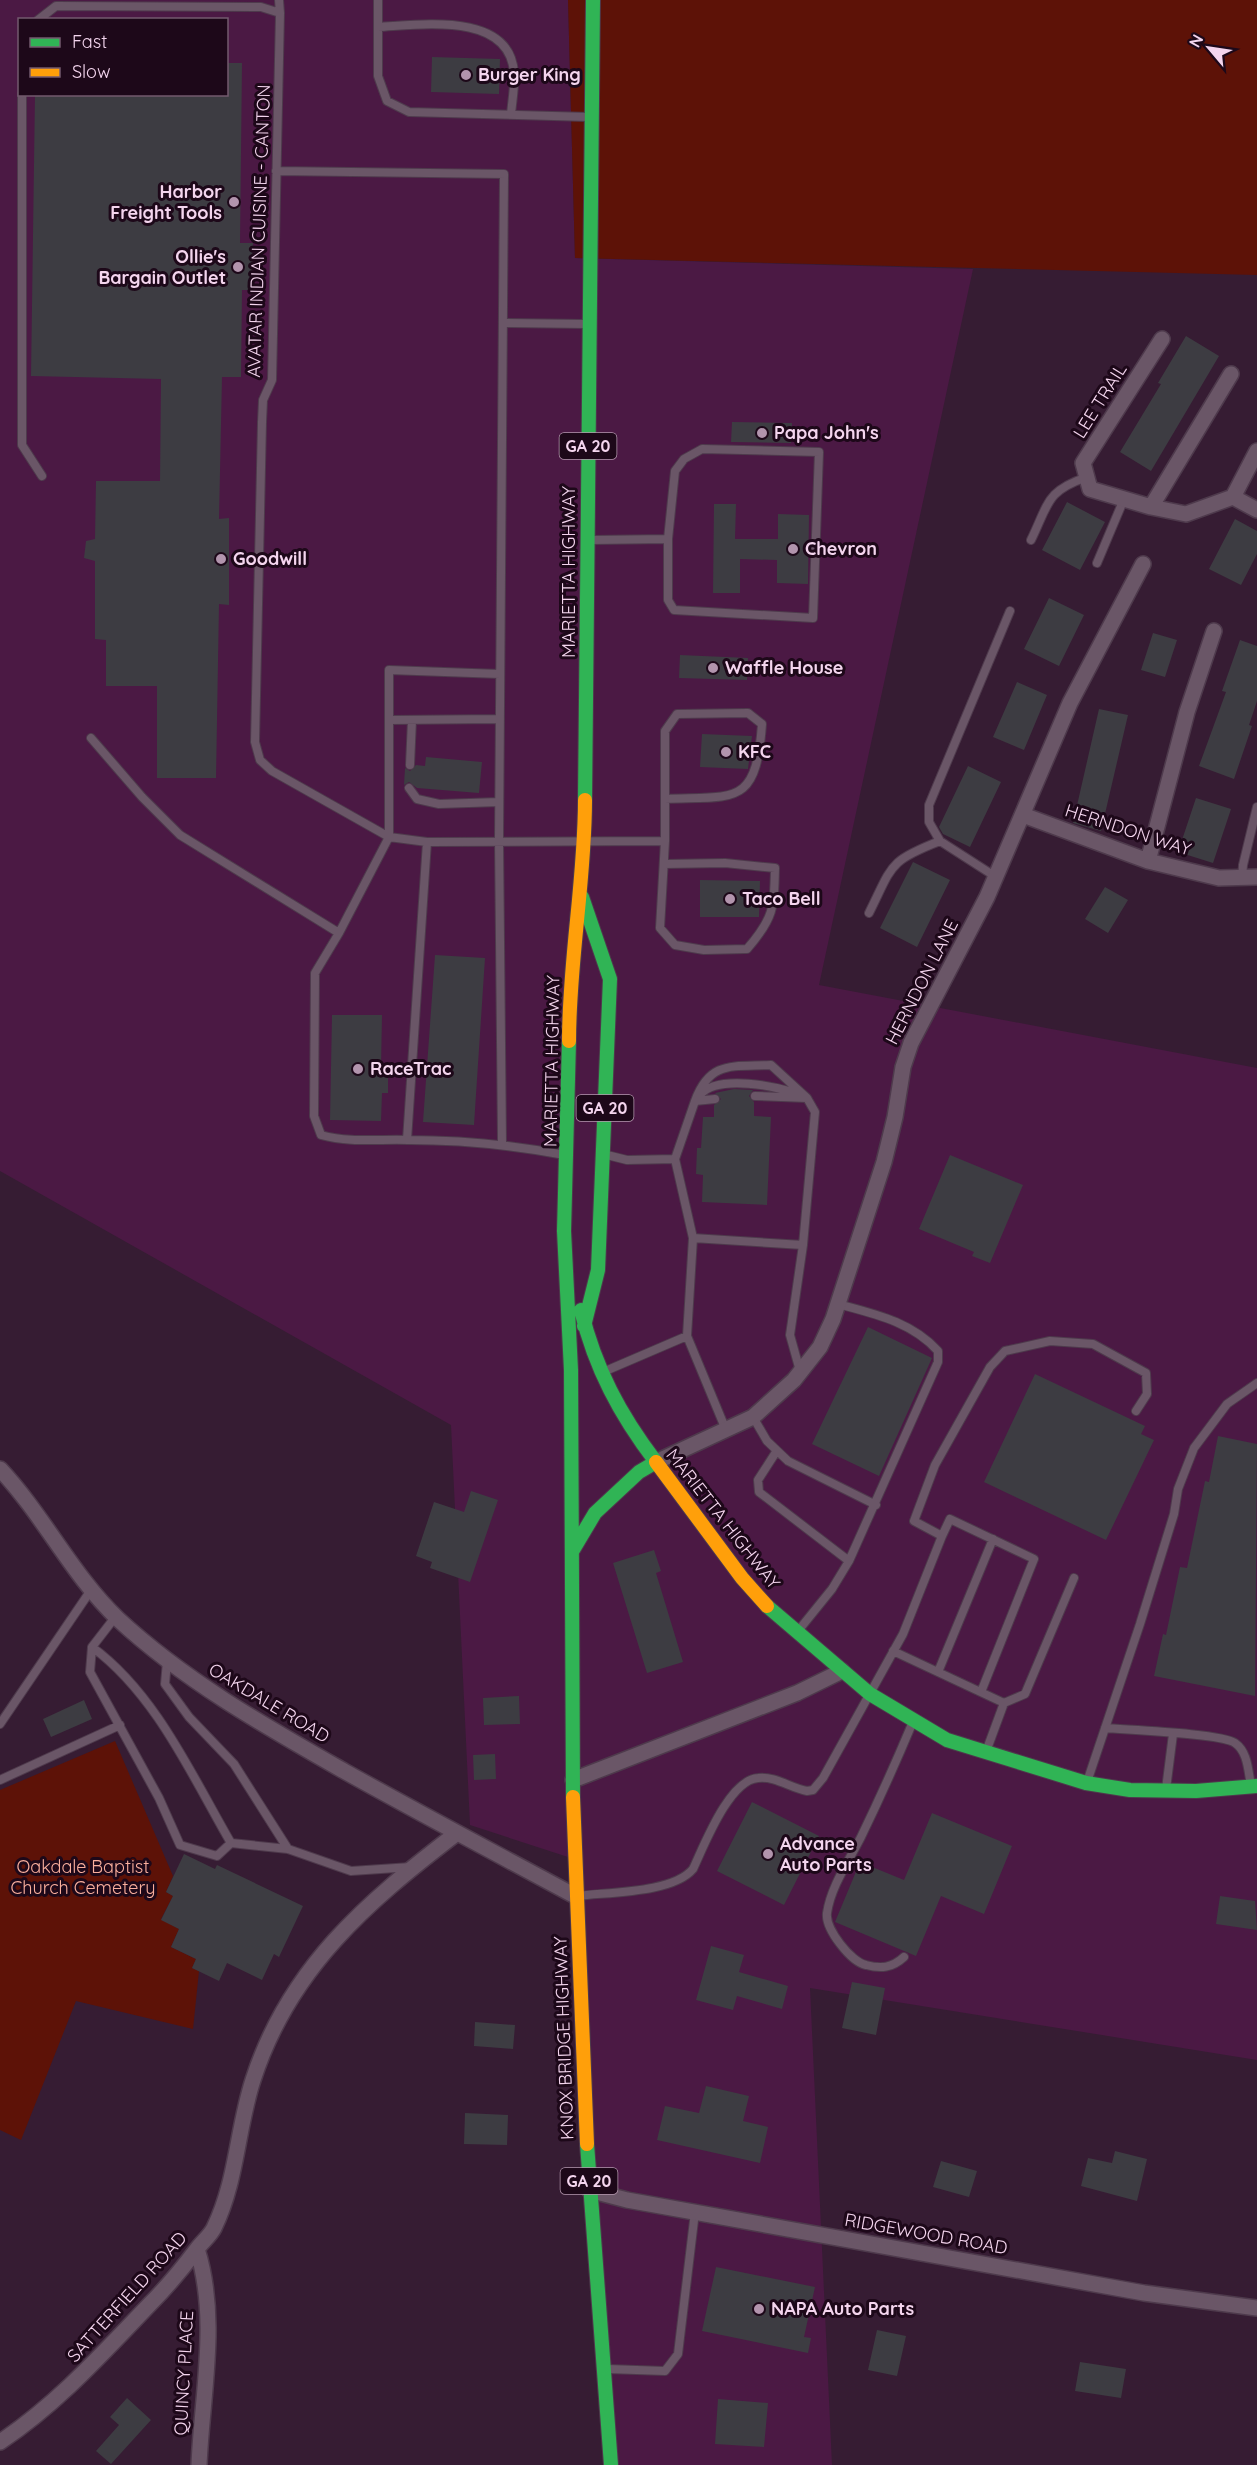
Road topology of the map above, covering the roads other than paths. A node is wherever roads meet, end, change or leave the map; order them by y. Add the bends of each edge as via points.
1 (279, 0) edge
2 (378, 0) edge
3 (593, 0) edge
4 (280, 13) junction
5 (41, 18) edge
6 (378, 27) junction
7 (22, 96) edge
8 (511, 115) junction
9 (591, 117) junction
10 (276, 171) junction
11 (503, 324) junction
12 (590, 324) junction
13 (1162, 339) dead end
14 (1231, 374) dead end
15 (1257, 452) edge
16 (42, 476) dead end
17 (1087, 477) junction
18 (1233, 497) junction
19 (1124, 499) junction
20 (1151, 507) junction
21 (1257, 510) edge
22 (587, 540) junction
23 (668, 540) junction
24 (1031, 540) dead end
25 (1097, 563) dead end
26 (1143, 564) dead end
27 (1010, 611) dead end
28 (1214, 631) dead end
29 (500, 674) junction
30 (500, 719) junction
31 (388, 720) junction
32 (412, 720) junction
33 (91, 738) dead end
34 (410, 765) dead end
35 (409, 788) dead end
36 (665, 799) junction
37 (499, 802) junction
38 (1257, 807) edge
39 (1023, 815) junction
40 (389, 837) junction
41 (499, 840) junction
42 (665, 841) junction
43 (940, 841) junction
44 (428, 842) junction
45 (585, 843) junction
46 (1148, 861) junction
47 (664, 864) junction
48 (996, 877) junction
49 (1250, 877) edge
50 (580, 892) junction
51 (869, 913) dead end
52 (339, 933) junction
53 (754, 1096) dead end
54 (807, 1098) junction
55 (715, 1099) dead end
56 (695, 1101) junction
57 (407, 1140) junction
58 (502, 1143) junction
59 (603, 1154) junction
60 (568, 1155) junction
61 (675, 1159) junction
62 (564, 1231) junction
63 (693, 1238) junction
64 (802, 1245) junction
65 (838, 1304) junction
66 (584, 1326) junction
67 (687, 1335) junction
68 (800, 1371) junction
69 (599, 1374) junction
70 (1257, 1383) edge
71 (1136, 1411) dead end
72 (753, 1417) junction
73 (726, 1430) junction
74 (776, 1452) junction
75 (656, 1462) junction
76 (0, 1469) edge
77 (876, 1505) junction
78 (942, 1536) junction
79 (993, 1539) junction
80 (573, 1550) junction
81 (849, 1561) junction
82 (1074, 1578) dead end
83 (91, 1590) junction
84 (116, 1616) junction
85 (797, 1632) junction
86 (92, 1647) junction
87 (893, 1651) junction
88 (166, 1661) junction
89 (842, 1671) junction
90 (938, 1672) junction
91 (981, 1692) junction
92 (870, 1694) junction
93 (1004, 1703) junction
94 (913, 1722) junction
95 (0, 1725) edge
96 (120, 1725) junction
97 (1105, 1728) junction
98 (1173, 1734) junction
99 (986, 1754) junction
100 (0, 1780) edge
101 (573, 1780) junction
102 (1086, 1783) junction
103 (1254, 1787) edge
104 (1166, 1790) junction
105 (457, 1833) junction
106 (231, 1843) junction
107 (288, 1849) junction
108 (412, 1867) junction
109 (577, 1897) junction
110 (904, 1957) dead end
111 (589, 2190) junction
112 (695, 2212) junction
113 (197, 2249) junction
114 (1257, 2308) edge
115 (603, 2368) junction
116 (0, 2442) edge
117 (199, 2465) edge
118 (611, 2465) edge

1 - 4 lane, AVATAR INDIAN CUISINE - CANTON
2 - 6 lane
3 - 9 main road, MARIETTA HIGHWAY / GA 20
4 - 5 lane via 261,7 56,6
4 - 10 lane, AVATAR INDIAN CUISINE - CANTON
6 - 8 lane via 378,76 387,101 409,112
6 - 8 lane via 448,24 482,30 504,44 514,72
7 - 16 lane via 22,445
8 - 9 lane
9 - 12 main road, MARIETTA HIGHWAY / GA 20
10 - 11 lane via 504,174
10 - 40 lane, AVATAR INDIAN CUISINE - CANTON via 272,380 263,400 255,742 260,760 272,771
11 - 12 lane
11 - 29 lane
12 - 22 main road, MARIETTA HIGHWAY / GA 20
13 - 17 street, LEE TRAIL via 1083,463
14 - 20 street
15 - 18 street
17 - 19 street via 1090,489
17 - 24 lane via 1062,485 1053,494
18 - 20 street via 1186,514
18 - 21 street
19 - 20 street
19 - 25 lane
22 - 23 lane
22 - 45 main road, MARIETTA HIGHWAY / GA 20
23 - 23 lane via 675,471 684,459 702,448 819,452 813,618 674,610 668,600
26 - 39 street, HERNDON LANE via 1070,703
27 - 43 lane via 929,805 929,822
28 - 46 street via 1187,712
29 - 30 lane
29 - 31 lane via 388,670
30 - 32 lane
30 - 37 lane
31 - 32 lane
31 - 40 lane
32 - 34 lane
33 - 52 lane via 180,836
35 - 37 lane via 417,799 438,804
36 - 36 lane via 665,731 677,714 748,713 762,724 760,758 750,783 734,796
36 - 42 lane
37 - 41 lane
38 - 49 lane via 1243,865
39 - 46 street, HERNDON WAY
39 - 48 street, HERNDON LANE
40 - 44 lane
40 - 52 lane
41 - 44 lane
41 - 45 lane
41 - 58 lane
42 - 45 lane
42 - 47 lane
43 - 48 lane
43 - 51 lane via 894,863
44 - 57 lane
45 - 50 main road, MARIETTA HIGHWAY / GA 20
46 - 49 street, HERNDON WAY via 1219,878
47 - 47 lane via 660,928 675,945 704,950 747,949 766,927 774,899 775,868 726,863
48 - 65 street, HERNDON LANE via 908,1051 884,1162
50 - 59 main road, MARIETTA HIGHWAY / GA 20 via 610,979
50 - 60 main road, MARIETTA HIGHWAY / GA 20 via 569,990
52 - 57 lane via 315,973 314,1116 321,1135 346,1141
53 - 54 lane
54 - 56 lane via 781,1087 755,1084 715,1086 705,1089
54 - 56 lane via 771,1065 716,1071 702,1083
54 - 64 lane via 815,1112
55 - 56 lane
56 - 61 lane
57 - 58 lane
58 - 60 lane
59 - 61 lane via 627,1160
59 - 66 main road, MARIETTA HIGHWAY / GA 20 via 598,1270
60 - 62 main road, MARIETTA HIGHWAY / GA 20
61 - 63 lane
62 - 66 main road, MARIETTA HIGHWAY
62 - 80 main road, MARIETTA HIGHWAY / GA 20 via 571,1370
63 - 64 lane
63 - 67 lane
64 - 68 lane via 790,1335
65 - 68 street, HERNDON LANE via 820,1347
65 - 77 lane via 895,1320 938,1351 938,1362
66 - 69 main road, MARIETTA HIGHWAY / GA 20
67 - 69 lane
67 - 73 lane
68 - 72 street, HERNDON LANE
69 - 75 main road, MARIETTA HIGHWAY / GA 20 via 634,1434
70 - 97 lane via 1227,1404 1194,1448
71 - 78 lane via 1147,1394 1146,1373 1093,1344 1050,1341 1005,1351 990,1367 935,1465 914,1521
72 - 73 street, HERNDON LANE
72 - 74 lane
73 - 75 street, HERNDON LANE
74 - 77 lane
74 - 81 lane via 758,1480 759,1492
75 - 80 main road via 639,1472 595,1514
75 - 85 main road, MARIETTA HIGHWAY via 742,1578
76 - 83 street, OAKDALE ROAD via 20,1490
77 - 81 lane
78 - 79 lane via 950,1519
78 - 87 lane
79 - 90 lane
79 - 91 lane via 1034,1559
80 - 101 main road, MARIETTA HIGHWAY / GA 20
81 - 85 lane
82 - 93 lane via 1025,1694
83 - 84 street, OAKDALE ROAD
83 - 95 lane
84 - 86 lane
84 - 88 street, OAKDALE ROAD
85 - 89 main road, MARIETTA HIGHWAY
86 - 96 lane via 90,1672
86 - 106 lane via 110,1660 167,1733
87 - 90 lane
87 - 92 lane
88 - 105 street, OAKDALE ROAD via 265,1725
88 - 107 lane via 165,1684 189,1717 234,1764
89 - 92 main road, MARIETTA HIGHWAY
89 - 101 street via 797,1693
90 - 91 lane
91 - 93 lane
92 - 94 main road, MARIETTA HIGHWAY
92 - 109 lane via 813,1790 799,1790 772,1779 756,1778 743,1783 727,1801 685,1878 668,1885
93 - 99 lane
94 - 99 main road, MARIETTA HIGHWAY
94 - 110 lane via 841,1875 827,1914 830,1932 861,1964 881,1969
96 - 100 lane
96 - 106 lane via 180,1845 217,1856
97 - 98 lane
97 - 102 lane
98 - 103 lane via 1234,1742 1244,1754
98 - 104 lane
99 - 102 main road, MARIETTA HIGHWAY
101 - 109 main road, MARIETTA HIGHWAY / GA 20
102 - 104 main road, MARIETTA HIGHWAY via 1130,1790
103 - 104 main road, MARIETTA HIGHWAY
105 - 108 street, SATTERFIELD ROAD
105 - 109 street, OAKDALE ROAD
106 - 107 lane
107 - 108 lane via 351,1871
108 - 113 street, SATTERFIELD ROAD via 334,1941 286,2003 252,2082 227,2196 213,2230
109 - 111 main road, KNOX BRIDGE HIGHWAY / GA 20
111 - 112 street, RIDGEWOOD ROAD
111 - 115 main road, KNOX BRIDGE HIGHWAY / GA 20
112 - 114 street, RIDGEWOOD ROAD via 1144,2293
112 - 115 lane via 678,2354 666,2371
113 - 116 street, SATTERFIELD ROAD via 179,2274 74,2383 36,2418
113 - 117 street, QUINCY PLACE via 204,2269 208,2332
115 - 118 main road, KNOX BRIDGE HIGHWAY / GA 20

